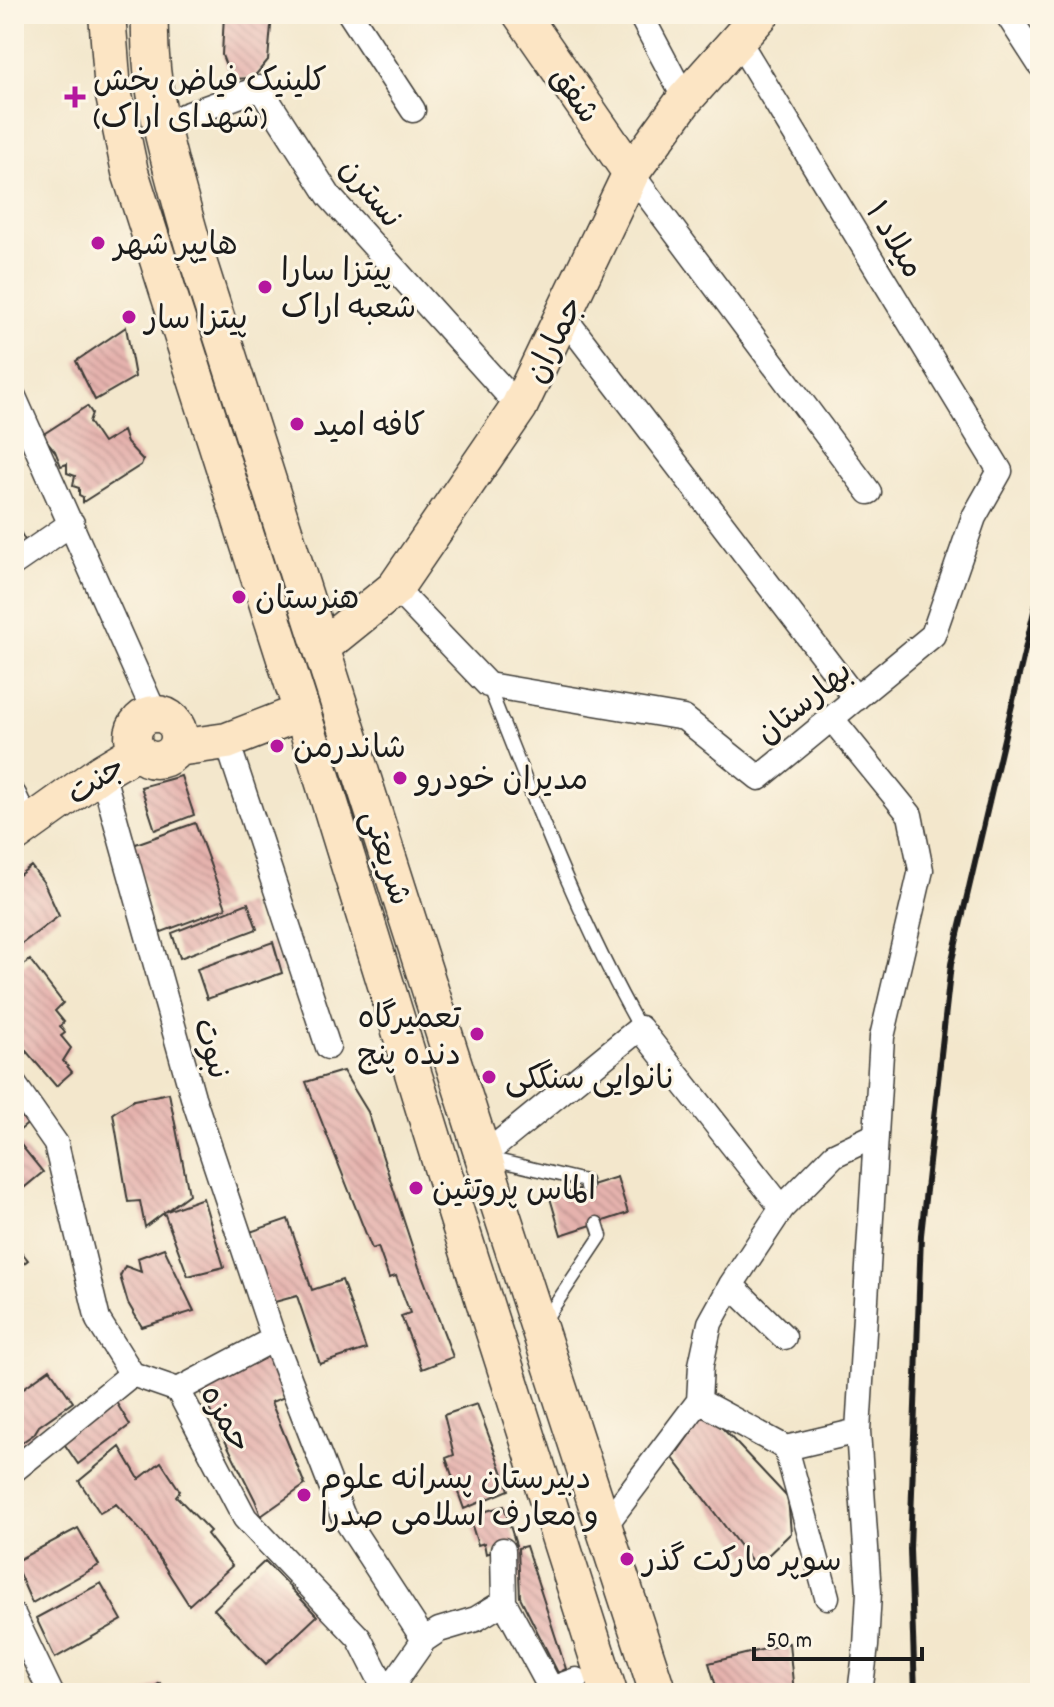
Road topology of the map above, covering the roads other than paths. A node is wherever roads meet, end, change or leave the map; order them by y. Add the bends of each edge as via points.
1 (107, 14) edge
2 (150, 14) edge
3 (350, 14) edge
4 (521, 14) edge
5 (640, 14) edge
6 (1007, 14) edge
7 (754, 21) edge
8 (1040, 65) edge
9 (685, 99) junction
10 (413, 110) dead end
11 (159, 125) junction
12 (631, 173) junction
13 (564, 317) junction
14 (14, 397) edge
15 (519, 407) junction
16 (1000, 471) joint
17 (869, 492) dead end
18 (72, 523) junction
19 (14, 563) edge
20 (395, 588) junction
21 (322, 647) junction
22 (488, 685) junction
23 (856, 699) junction
24 (302, 712) junction
25 (155, 714) junction
26 (832, 719) junction
27 (227, 741) junction
28 (177, 748) junction
29 (137, 751) junction
30 (102, 772) junction
31 (19, 818) edge
32 (640, 1028) junction
33 (328, 1047) dead end
34 (14, 1084) edge
35 (876, 1135) junction
36 (483, 1156) junction
37 (586, 1187) dead end
38 (782, 1208) junction
39 (597, 1223) dead end
40 (731, 1285) junction
41 (539, 1329) junction
42 (784, 1337) dead end
43 (274, 1339) junction
44 (132, 1374) junction
45 (178, 1390) junction
46 (699, 1401) junction
47 (858, 1431) junction
48 (786, 1448) junction
49 (14, 1470) edge
50 (603, 1528) junction
51 (503, 1550) dead end
52 (827, 1597) dead end
53 (504, 1602) junction
54 (14, 1616) edge
55 (424, 1640) junction
56 (576, 1680) dead end
57 (51, 1693) edge
58 (390, 1693) edge
59 (609, 1693) edge
60 (658, 1693) edge
61 (860, 1693) edge

1 - 24 main road, شریعتی via 113,91 130,172
2 - 11 main road, شریعتی
3 - 10 street
4 - 12 main road, شفق
5 - 9 street
6 - 8 street
7 - 9 main road, جماران
7 - 16 street, میلاد ۱
9 - 12 main road, جماران
11 - 15 street, نسترن via 260,88 329,196
11 - 21 main road, شریعتی
12 - 13 main road, جماران
12 - 17 street
13 - 15 main road, جماران
13 - 23 street
14 - 18 street
15 - 20 main road, جماران
16 - 23 street, بهارستان via 974,517 933,635
18 - 19 street
18 - 25 street
20 - 21 main road, جماران
20 - 22 street
21 - 36 main road, شریعتی
22 - 26 street, بهارستان via 684,718 759,778
22 - 32 lane via 545,828
23 - 26 street, بهارستان
24 - 27 main road
24 - 59 main road, شریعتی
25 - 28 main road via 168,717 177,727
25 - 29 main road via 135,727
26 - 35 street via 910,815 921,870 882,1037
27 - 28 main road
27 - 33 street
28 - 29 main road via 161,760
29 - 30 main road, جنت
30 - 31 main road, جنت
30 - 43 street, نبوت via 193,1097
32 - 36 street
32 - 38 street
34 - 44 street via 56,1144 98,1320
35 - 38 street via 834,1155
35 - 47 street
36 - 37 lane via 585,1181
36 - 41 main road, شریعتی
38 - 40 street
39 - 41 lane via 601,1236
40 - 42 street
40 - 46 street via 710,1323
41 - 50 main road, شریعتی
43 - 45 street
43 - 55 street, نبوت via 342,1514
44 - 45 street, حمزه
44 - 49 street
45 - 58 street, حمزه via 245,1518 359,1638
46 - 48 street
46 - 50 street
47 - 48 street
47 - 61 street via 869,1592
48 - 52 street
50 - 60 main road, شریعتی
51 - 53 street
53 - 55 street
53 - 56 street via 551,1689
54 - 57 street
55 - 58 street

